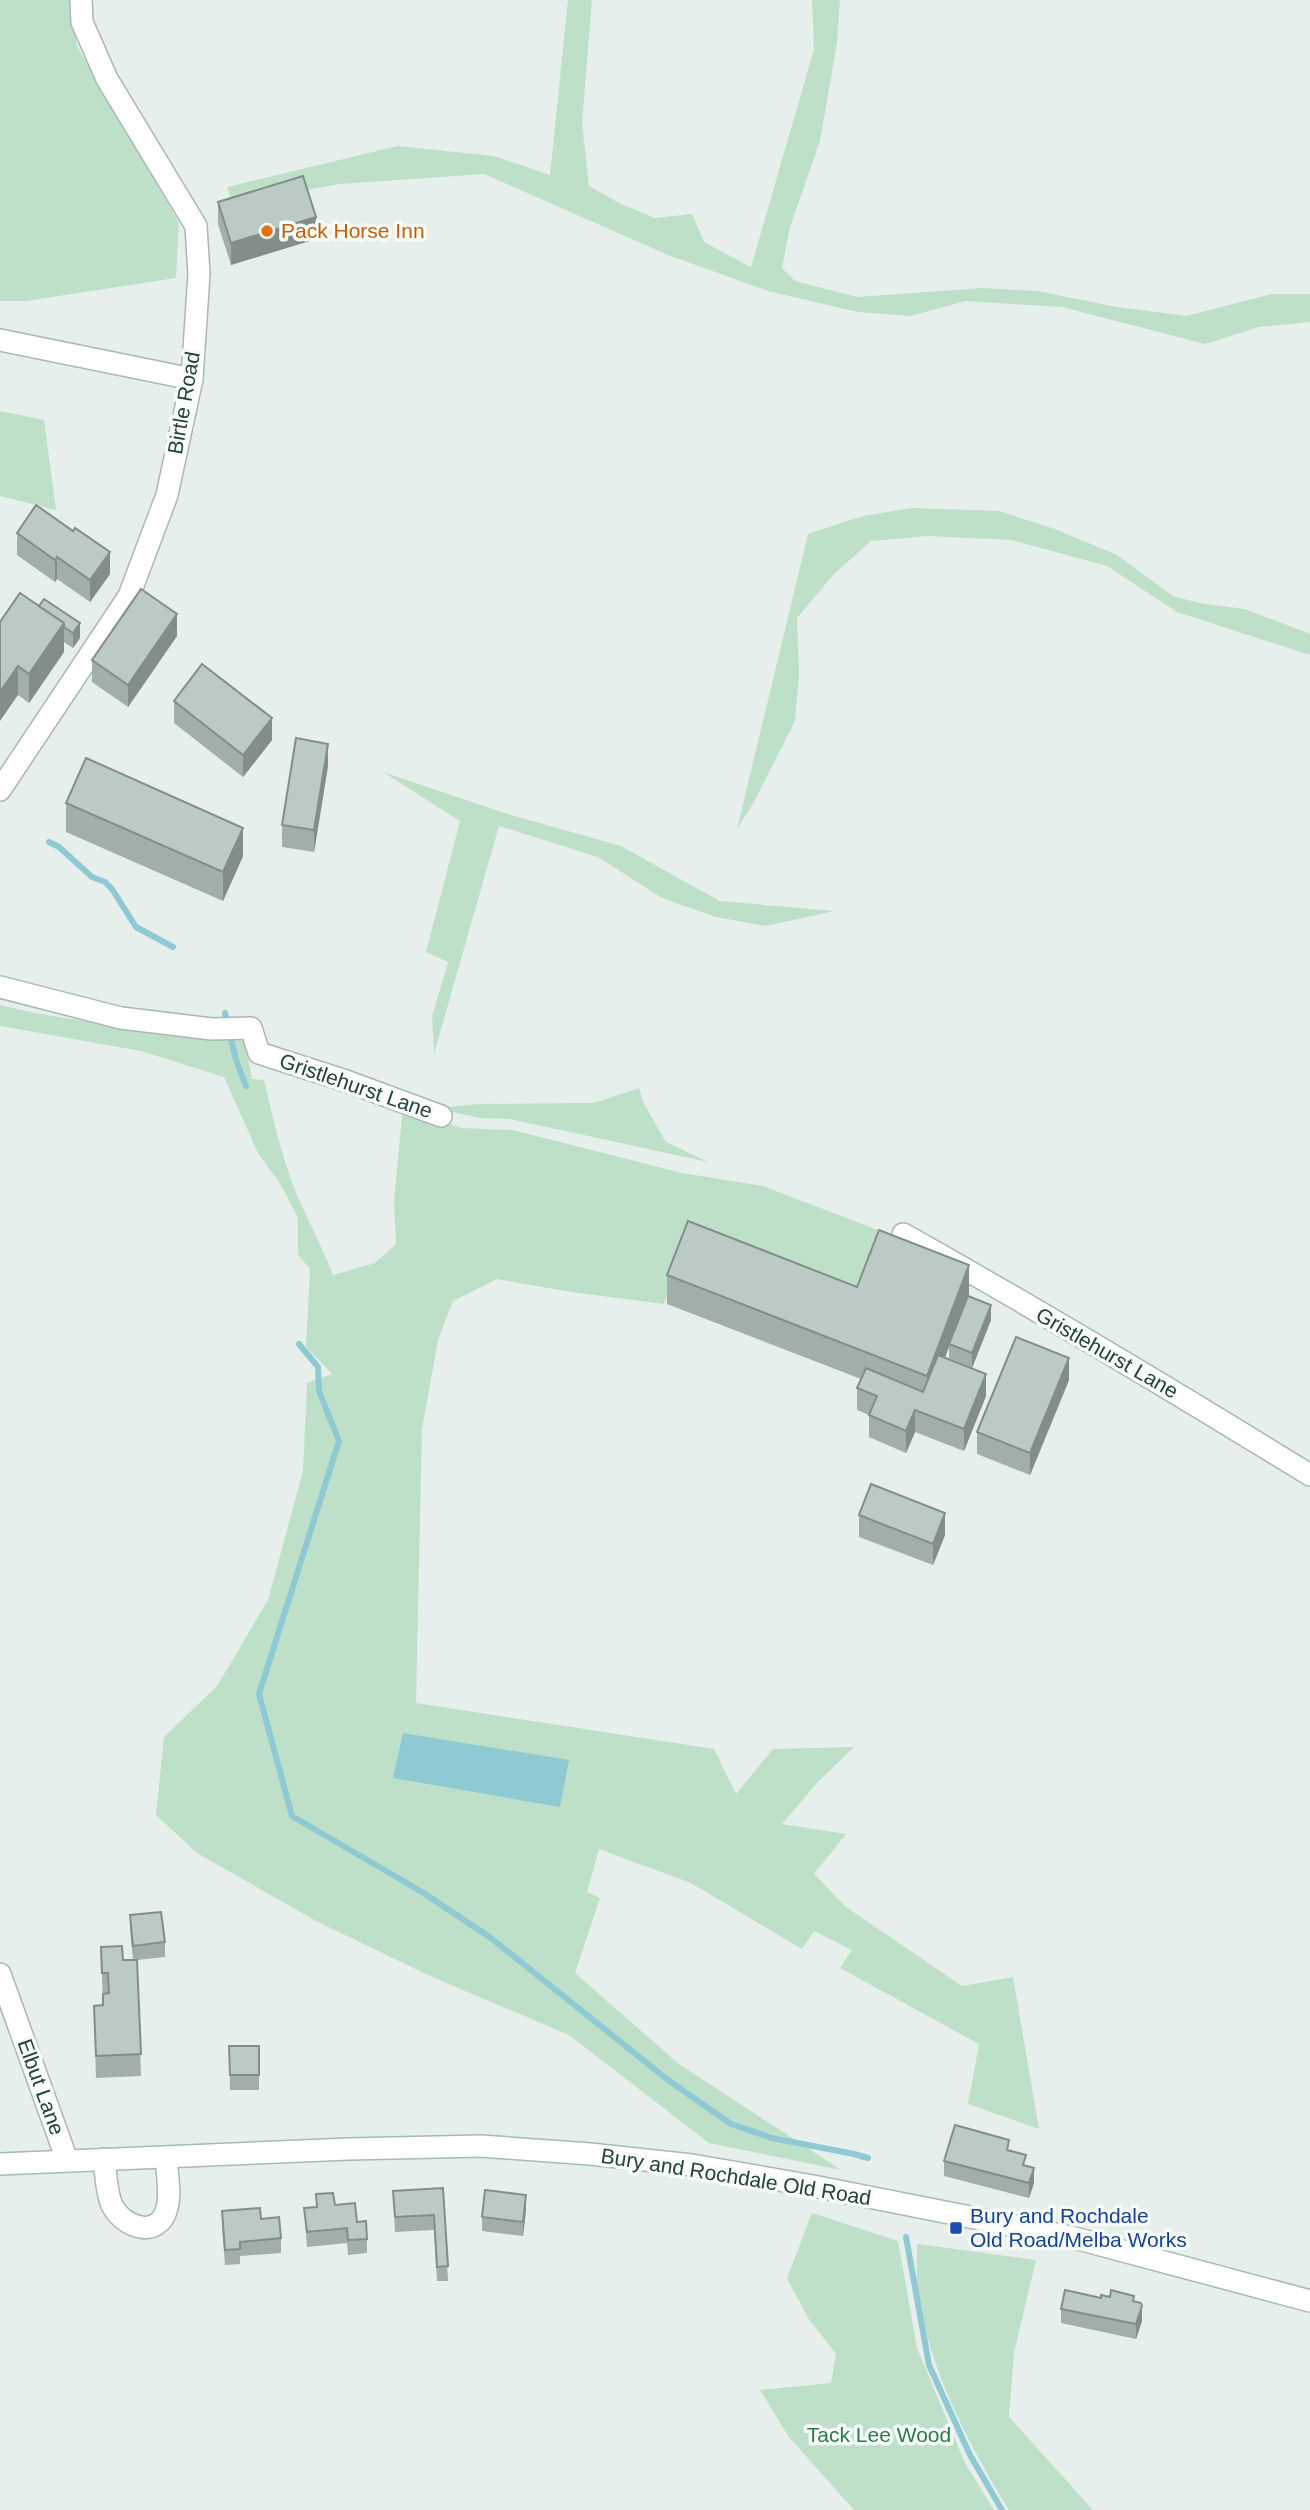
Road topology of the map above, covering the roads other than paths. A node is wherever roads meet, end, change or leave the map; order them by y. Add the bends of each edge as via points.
1 (80, 0) edge
2 (0, 340) edge
3 (192, 379) junction
4 (0, 790) edge
5 (0, 987) edge
6 (442, 1116) dead end
7 (903, 1234) dead end
8 (1310, 1475) edge
9 (0, 1974) edge
10 (166, 2158) junction
11 (104, 2159) junction
12 (67, 2160) junction
13 (0, 2164) edge
14 (1310, 2301) edge

1 - 3 street, Birtle Road via 82,22 107,79 196,226 199,274
2 - 3 street
3 - 4 street, Birtle Road via 167,495 130,596
5 - 6 street, Gristlehurst Lane via 121,1018 251,1028 259,1053
7 - 8 street, Gristlehurst Lane via 1093,1342
9 - 12 street, Elbut Lane
10 - 11 street, Bury and Rochdale Old Road
10 - 11 street via 168,2206 156,2226 146,2228 130,2225 111,2203
10 - 14 street, Bury and Rochdale Old Road via 481,2146 692,2165 1071,2237
11 - 12 street, Bury and Rochdale Old Road
12 - 13 street, Bury and Rochdale Old Road

